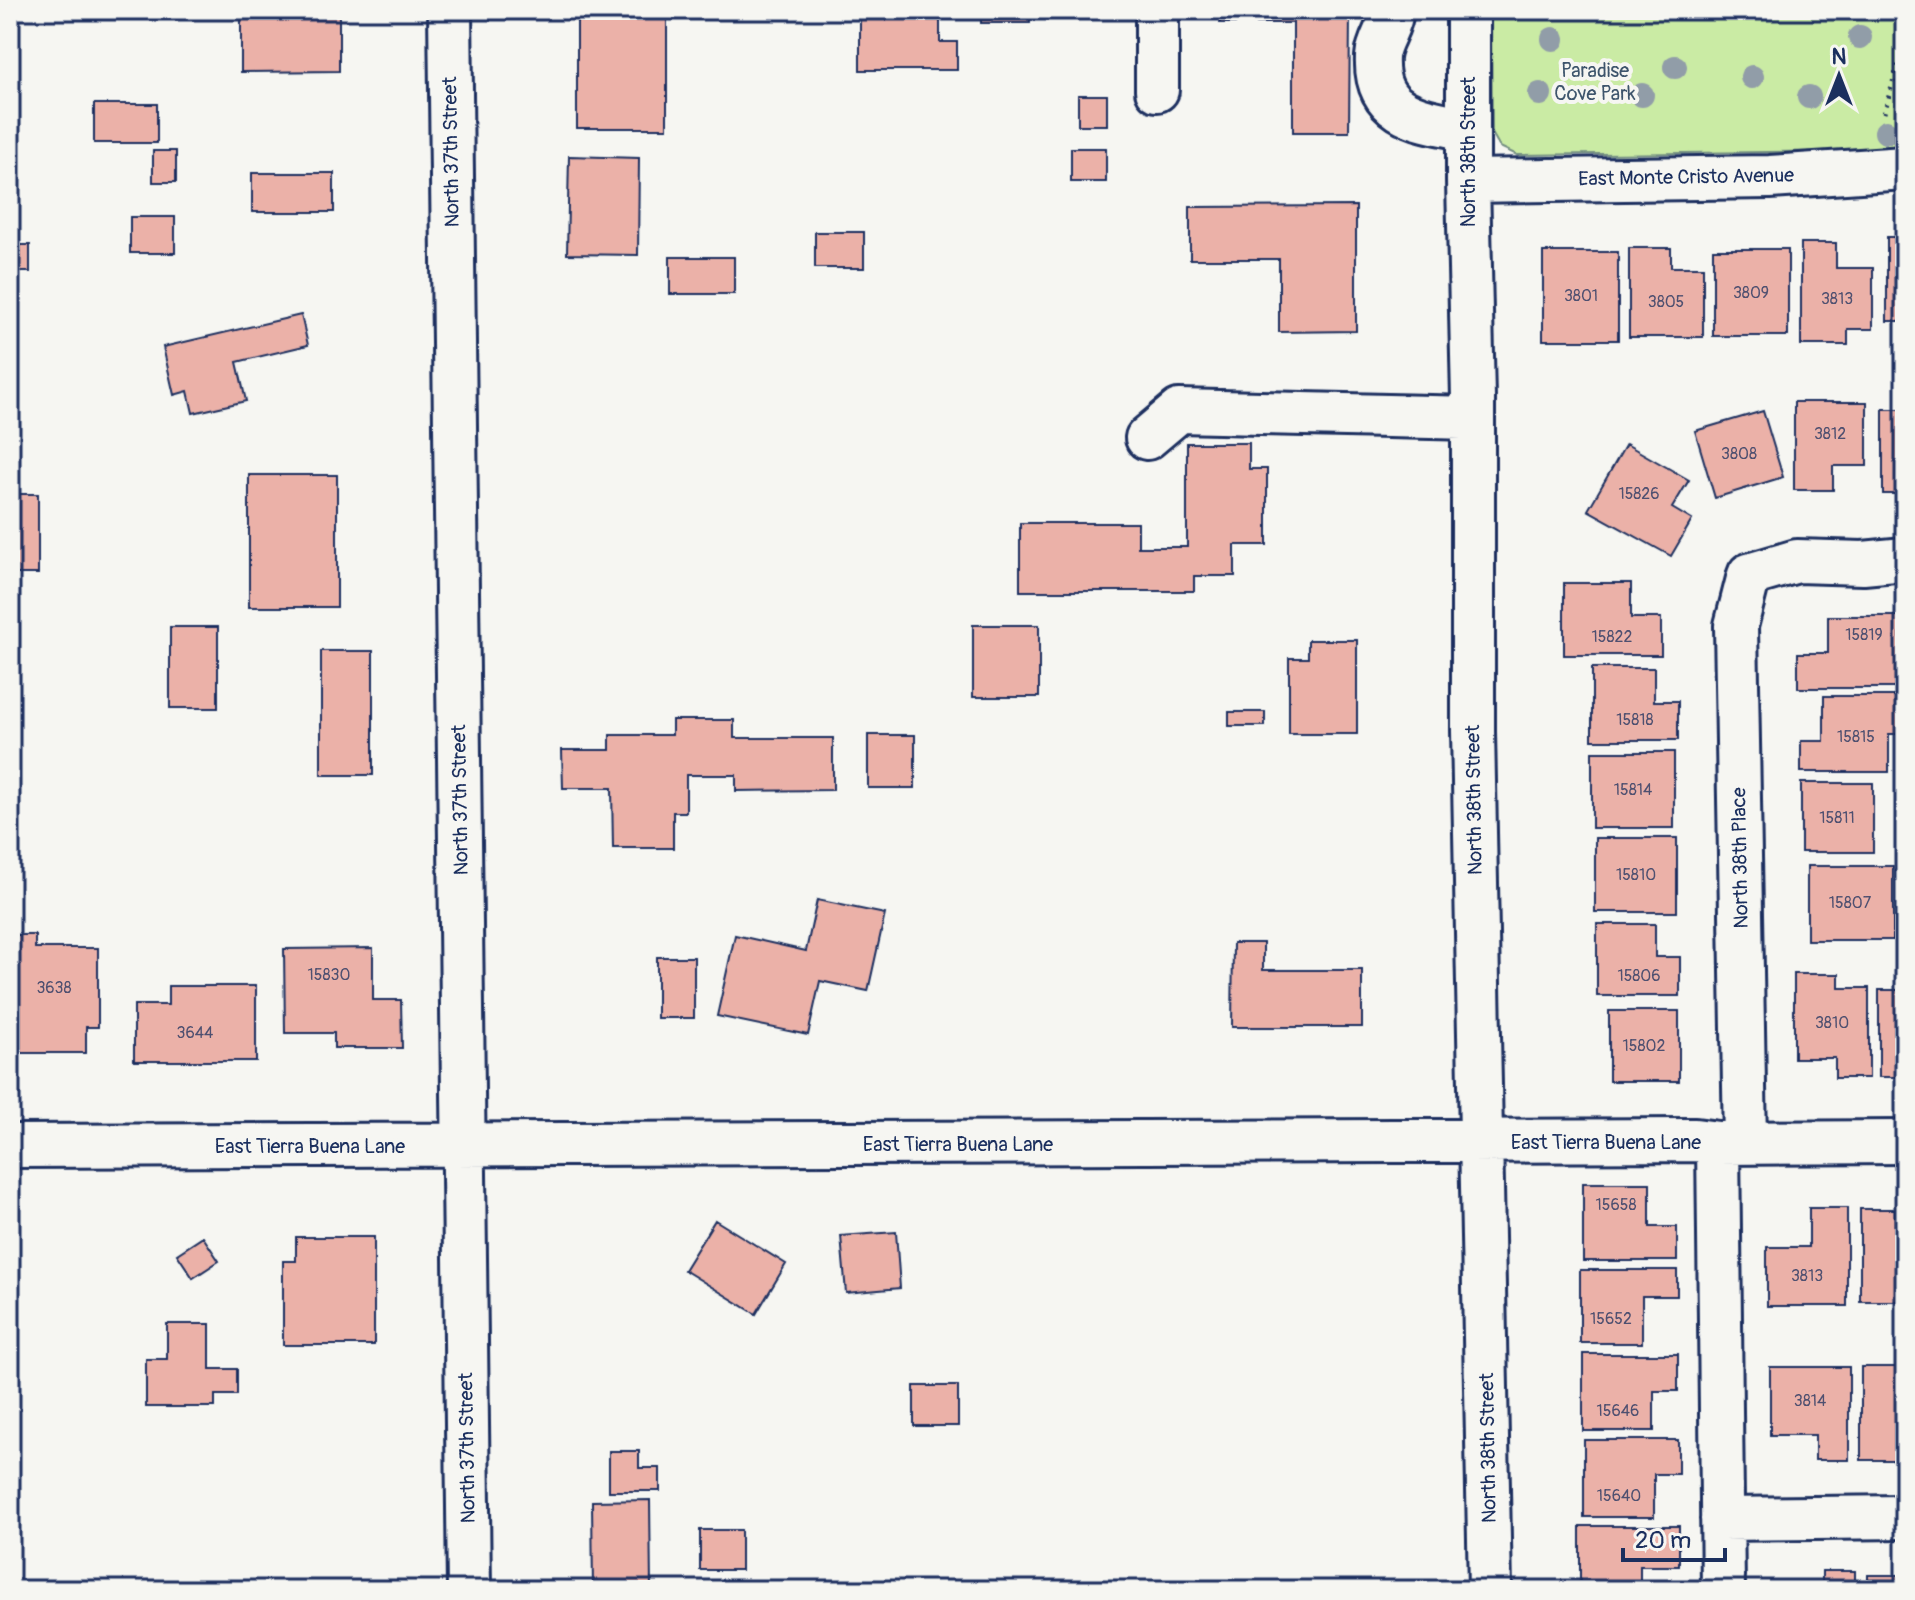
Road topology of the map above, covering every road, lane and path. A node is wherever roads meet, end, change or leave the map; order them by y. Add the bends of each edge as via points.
1 (450, 10) edge
2 (1157, 10) edge
3 (1392, 10) edge
4 (1468, 10) edge
5 (1905, 51) edge
6 (1157, 90) dead end
7 (1884, 113) dead end
8 (1468, 129) junction
9 (1905, 168) edge
10 (1468, 181) junction
11 (1473, 418) junction
12 (1147, 438) dead end
13 (1905, 559) edge
14 (1905, 1142) edge
15 (1481, 1143) junction
16 (1732, 1143) junction
17 (464, 1145) junction
18 (10, 1146) edge
19 (1905, 1517) edge
20 (1722, 1519) junction
21 (469, 1590) edge
22 (1490, 1590) edge
23 (1723, 1590) edge

1 - 17 street, North 37th Street
2 - 6 street
3 - 8 street via 1377,58 1381,90 1395,108
4 - 8 street, North 38th Street
5 - 7 path
8 - 10 street, North 38th Street
9 - 10 street, East Monte Cristo Avenue via 1770,177
10 - 11 street, North 38th Street
11 - 12 street via 1179,411
11 - 15 street, North 38th Street
13 - 16 street, North 38th Place via 1797,561 1749,575 1736,626
14 - 16 street, East Tierra Buena Lane
15 - 16 street, East Tierra Buena Lane
15 - 17 street, East Tierra Buena Lane
15 - 22 street, North 38th Street
16 - 20 street, North 38th Place
17 - 18 street, East Tierra Buena Lane
17 - 21 street, North 37th Street
19 - 20 street
20 - 23 street, North 38th Place

